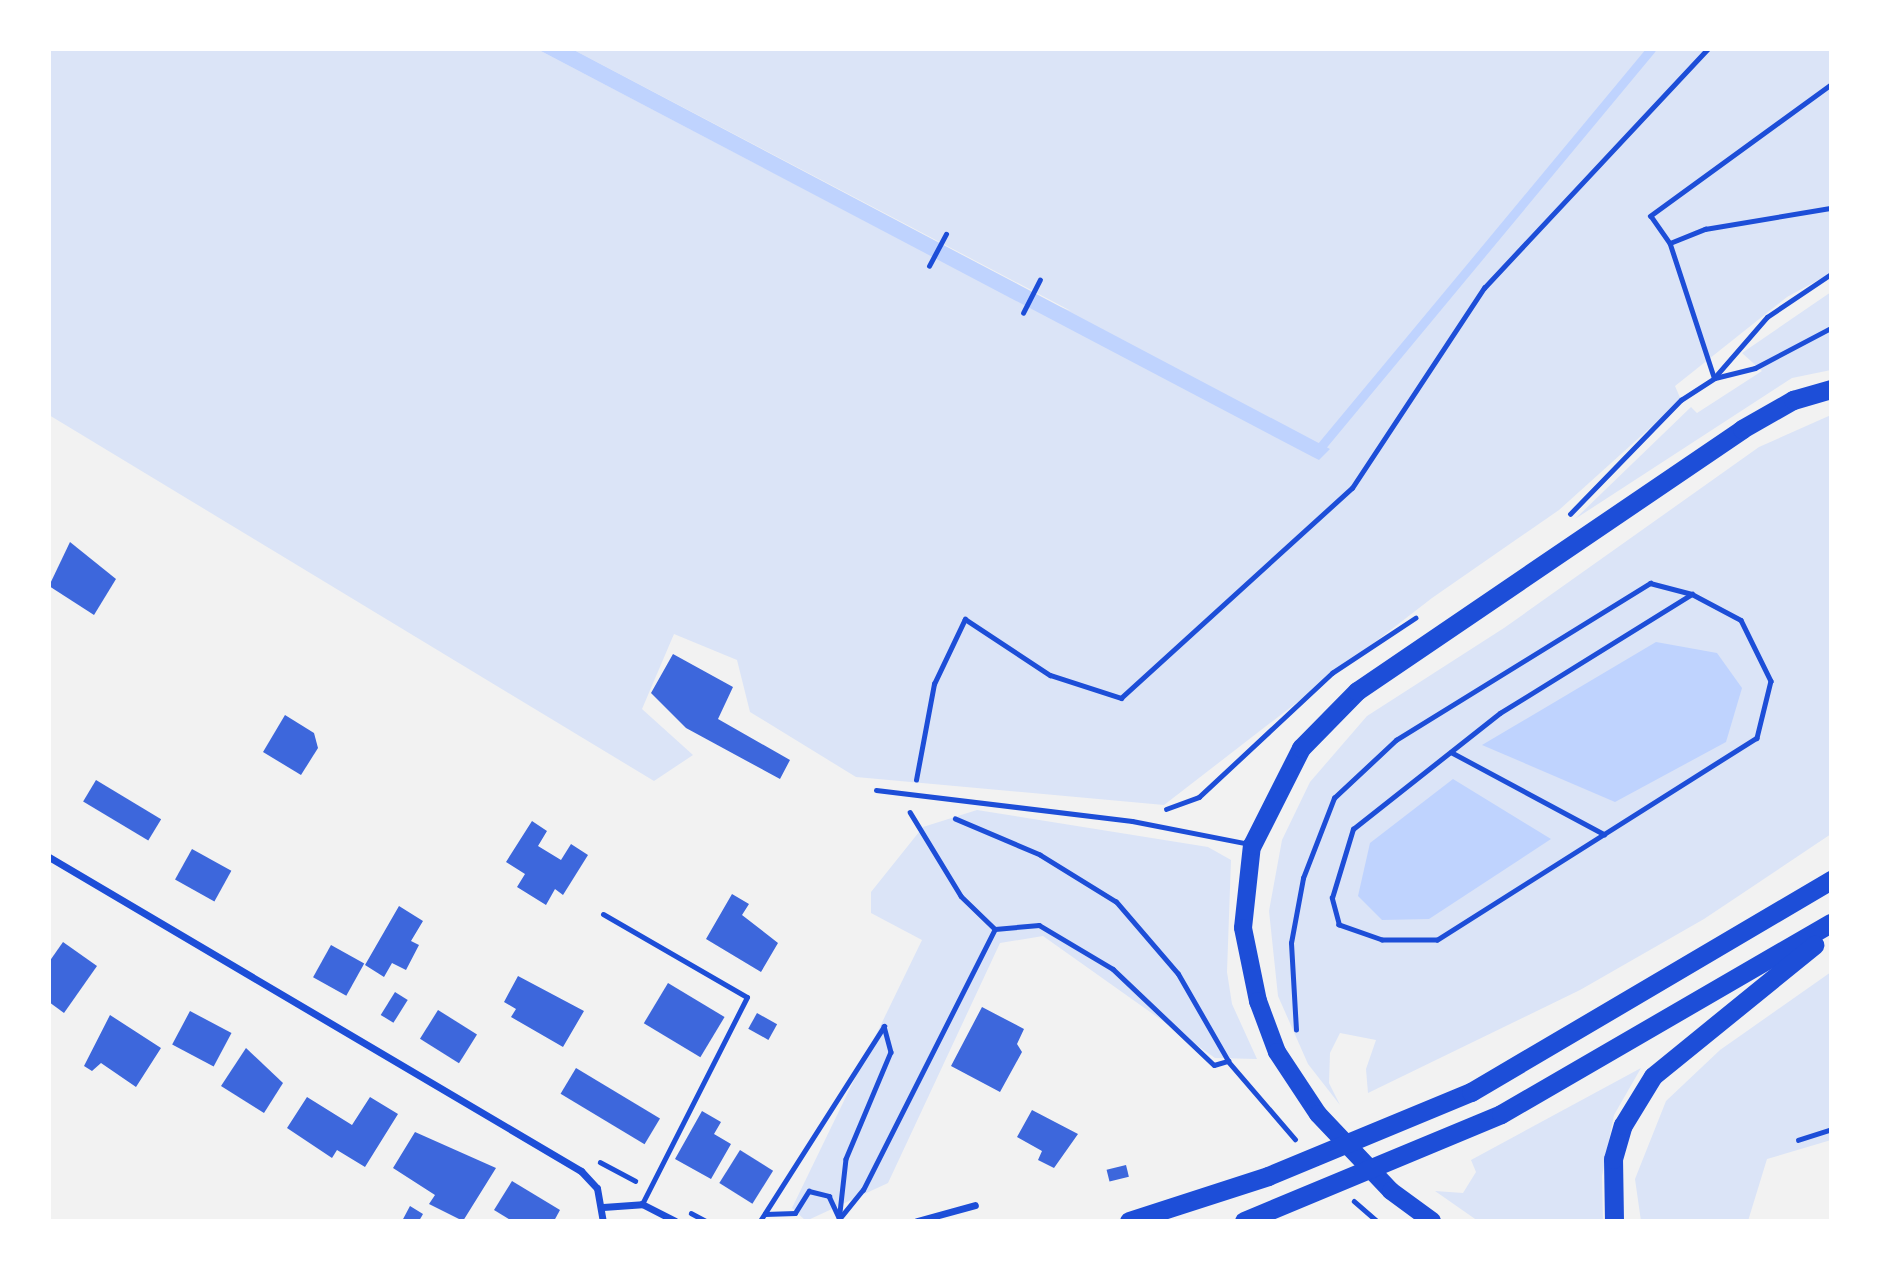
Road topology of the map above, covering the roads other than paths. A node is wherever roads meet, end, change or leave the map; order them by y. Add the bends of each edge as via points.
1 (1831, 389) edge
2 (876, 790) dead end
3 (1252, 845) junction
4 (49, 857) edge
5 (1827, 882) edge
6 (603, 914) dead end
7 (1831, 923) edge
8 (1831, 930) edge
9 (642, 1204) junction
10 (975, 1205) dead end
11 (603, 1207) junction
12 (603, 1221) edge
13 (675, 1221) edge
14 (917, 1221) edge
15 (1129, 1221) edge
16 (1244, 1221) edge
17 (1432, 1221) edge
18 (1614, 1221) edge

1 - 3 highway via 1793,400 1742,429 1357,691 1301,748
2 - 3 lane via 1132,821
3 - 17 main road via 1243,928 1258,1001 1278,1052 1318,1114 1391,1191
4 - 11 street via 581,1171
5 - 15 highway via 1578,1034 1471,1092 1302,1162
6 - 9 lane via 747,997
7 - 16 highway via 1589,1067 1394,1163
8 - 18 highway via 1653,1076 1623,1125 1613,1159
9 - 11 street
9 - 13 street
10 - 14 street
11 - 12 street

